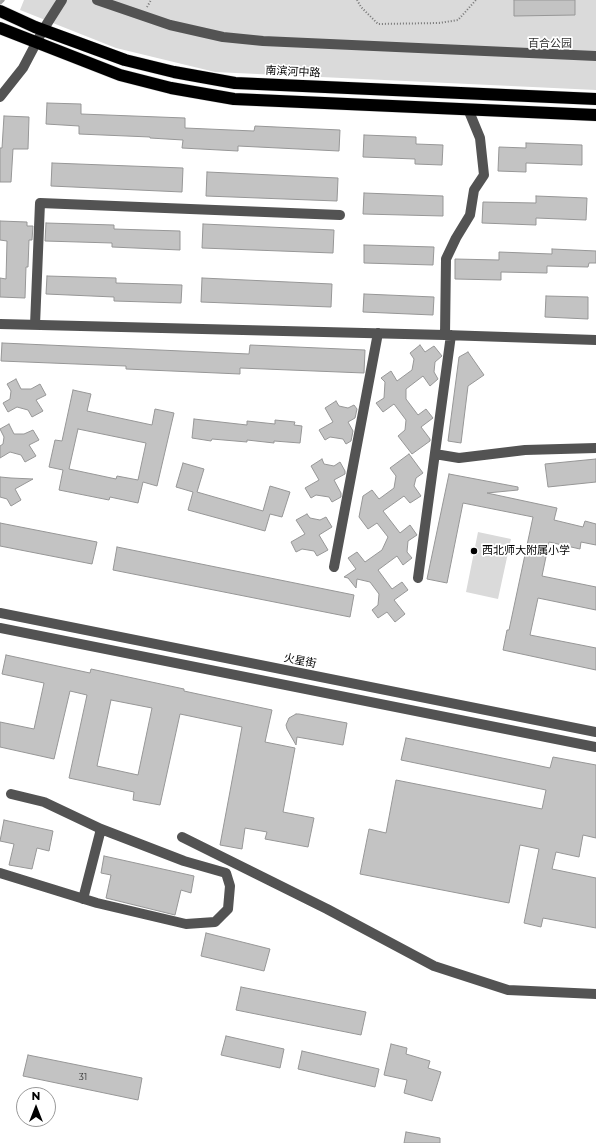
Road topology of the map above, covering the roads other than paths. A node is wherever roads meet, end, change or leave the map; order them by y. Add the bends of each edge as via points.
1 (62, 0) edge
2 (97, 0) edge
3 (0, 11) edge
4 (4, 30) edge
5 (44, 30) junction
6 (37, 42) junction
7 (596, 56) edge
8 (0, 97) edge
9 (596, 99) edge
10 (468, 109) junction
11 (596, 115) edge
12 (340, 215) dead end
13 (0, 324) edge
14 (35, 325) junction
15 (378, 333) junction
16 (448, 335) junction
17 (596, 340) edge
18 (596, 448) edge
19 (435, 454) junction
20 (334, 567) dead end
21 (418, 578) dead end
22 (0, 613) edge
23 (0, 628) edge
24 (596, 732) edge
25 (596, 747) edge
26 (10, 794) dead end
27 (101, 829) junction
28 (182, 837) dead end
29 (0, 873) edge
30 (83, 899) junction
31 (596, 994) edge

1 - 5 street
2 - 7 street via 170,25 263,41
3 - 5 highway, 南滨河中路
4 - 6 highway
5 - 6 street
5 - 9 highway, 南滨河中路 via 125,60 235,83
6 - 8 street via 23,68
6 - 10 highway via 120,75 171,88 234,99
10 - 11 highway
10 - 16 street via 480,138 484,175 474,190 470,215 446,259
12 - 14 street via 40,203
13 - 14 street
14 - 15 street
15 - 16 street
15 - 20 street
16 - 17 street
16 - 19 street
18 - 19 street via 525,450 459,458
19 - 21 street
22 - 24 street, 火星街
23 - 25 street
26 - 27 street via 44,802
27 - 30 street
27 - 30 street via 184,862 226,873 230,886 228,909 215,922 186,924
28 - 31 street via 434,966 508,990
29 - 30 street

